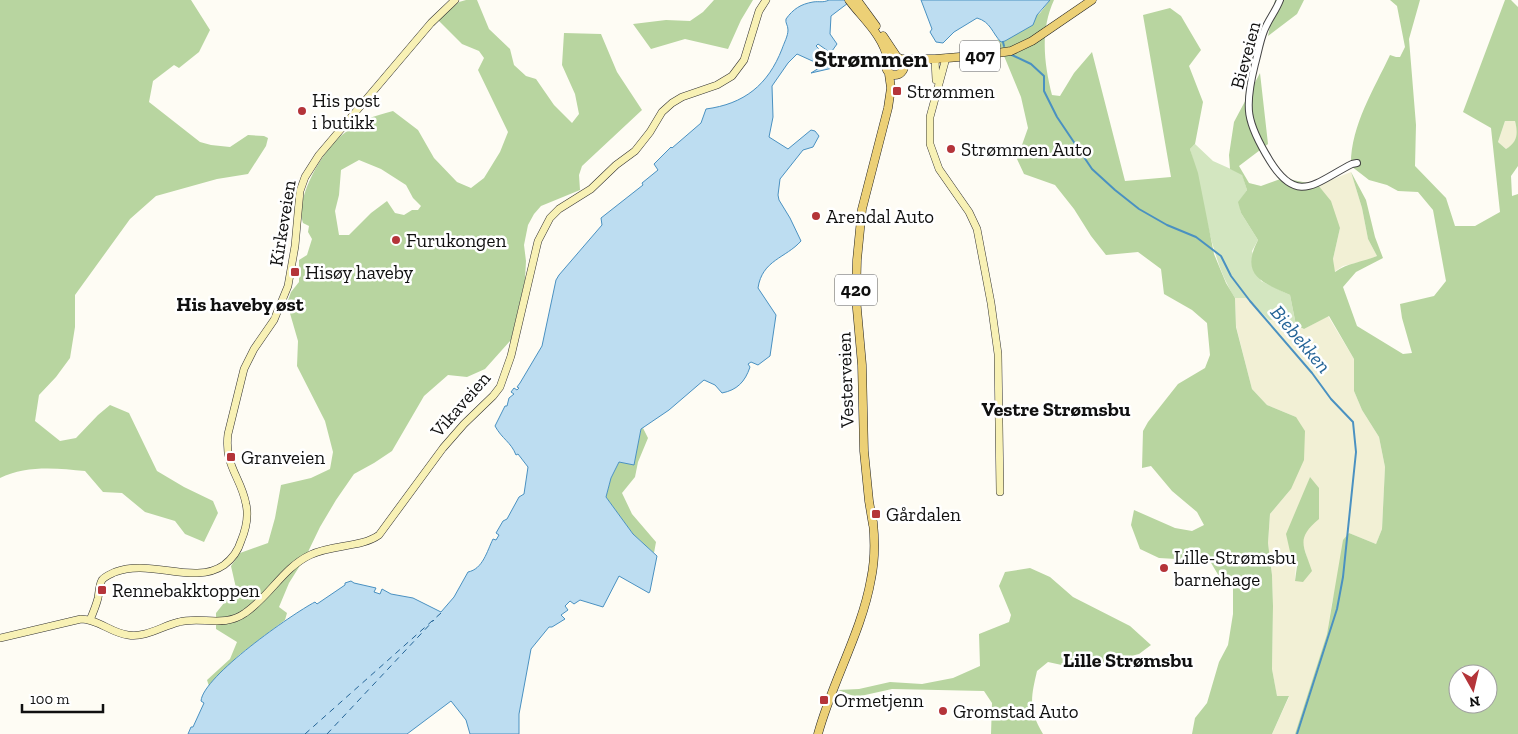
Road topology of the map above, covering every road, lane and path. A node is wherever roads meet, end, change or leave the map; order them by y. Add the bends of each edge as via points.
1 (455, 0) edge
2 (766, 0) edge
3 (1092, 0) edge
4 (1280, 0) edge
5 (852, 1) edge
6 (899, 58) junction
7 (945, 59) junction
8 (888, 60) junction
9 (925, 60) junction
10 (936, 60) junction
11 (902, 72) junction
12 (889, 74) junction
13 (936, 91) junction
14 (888, 108) junction
15 (1357, 163) dead end
16 (1000, 492) dead end
17 (90, 620) junction
18 (0, 638) edge
19 (829, 699) junction
20 (812, 734) edge
21 (818, 734) edge

1 - 17 main road, Kirkeveien via 431,22 340,129 311,166 302,184 288,286 274,320 244,369 228,434 229,460 247,510 246,526 237,551 225,564 207,572 140,567 119,570 102,581
2 - 17 main road, Vikaveien via 759,11 744,60 732,76 672,103 635,151 591,189 550,218 538,241 503,382 444,448 379,535 368,541 326,548 303,559 287,570 247,612 236,618 215,622 180,621 132,636
3 - 7 main road, 407 via 1016,49
4 - 15 street, Bieveien via 1263,33 1249,88 1250,122 1256,138 1278,174 1291,185 1309,186
5 - 6 main road, 420
5 - 8 main road, 420 via 881,41
6 - 8 main road
6 - 9 main road, 407
6 - 11 main road, 420 via 904,64
7 - 10 main road, 407
7 - 13 main road
8 - 12 main road, 420 via 886,69
9 - 10 main road, 407
9 - 11 main road, 407
10 - 13 main road
11 - 12 main road via 894,76
11 - 14 main road, Vesterveien / 420
12 - 14 main road, Vesterveien / 420
13 - 16 main road via 930,124 933,155 976,229 992,303 998,360
14 - 19 main road, Vesterveien / 420 via 866,190 858,246 856,298 866,475 872,501 873,568 868,594
17 - 18 main road, Vikaveien via 72,620
19 - 20 main road, Vesterveien / 420
19 - 21 main road, Vesterveien / 420

